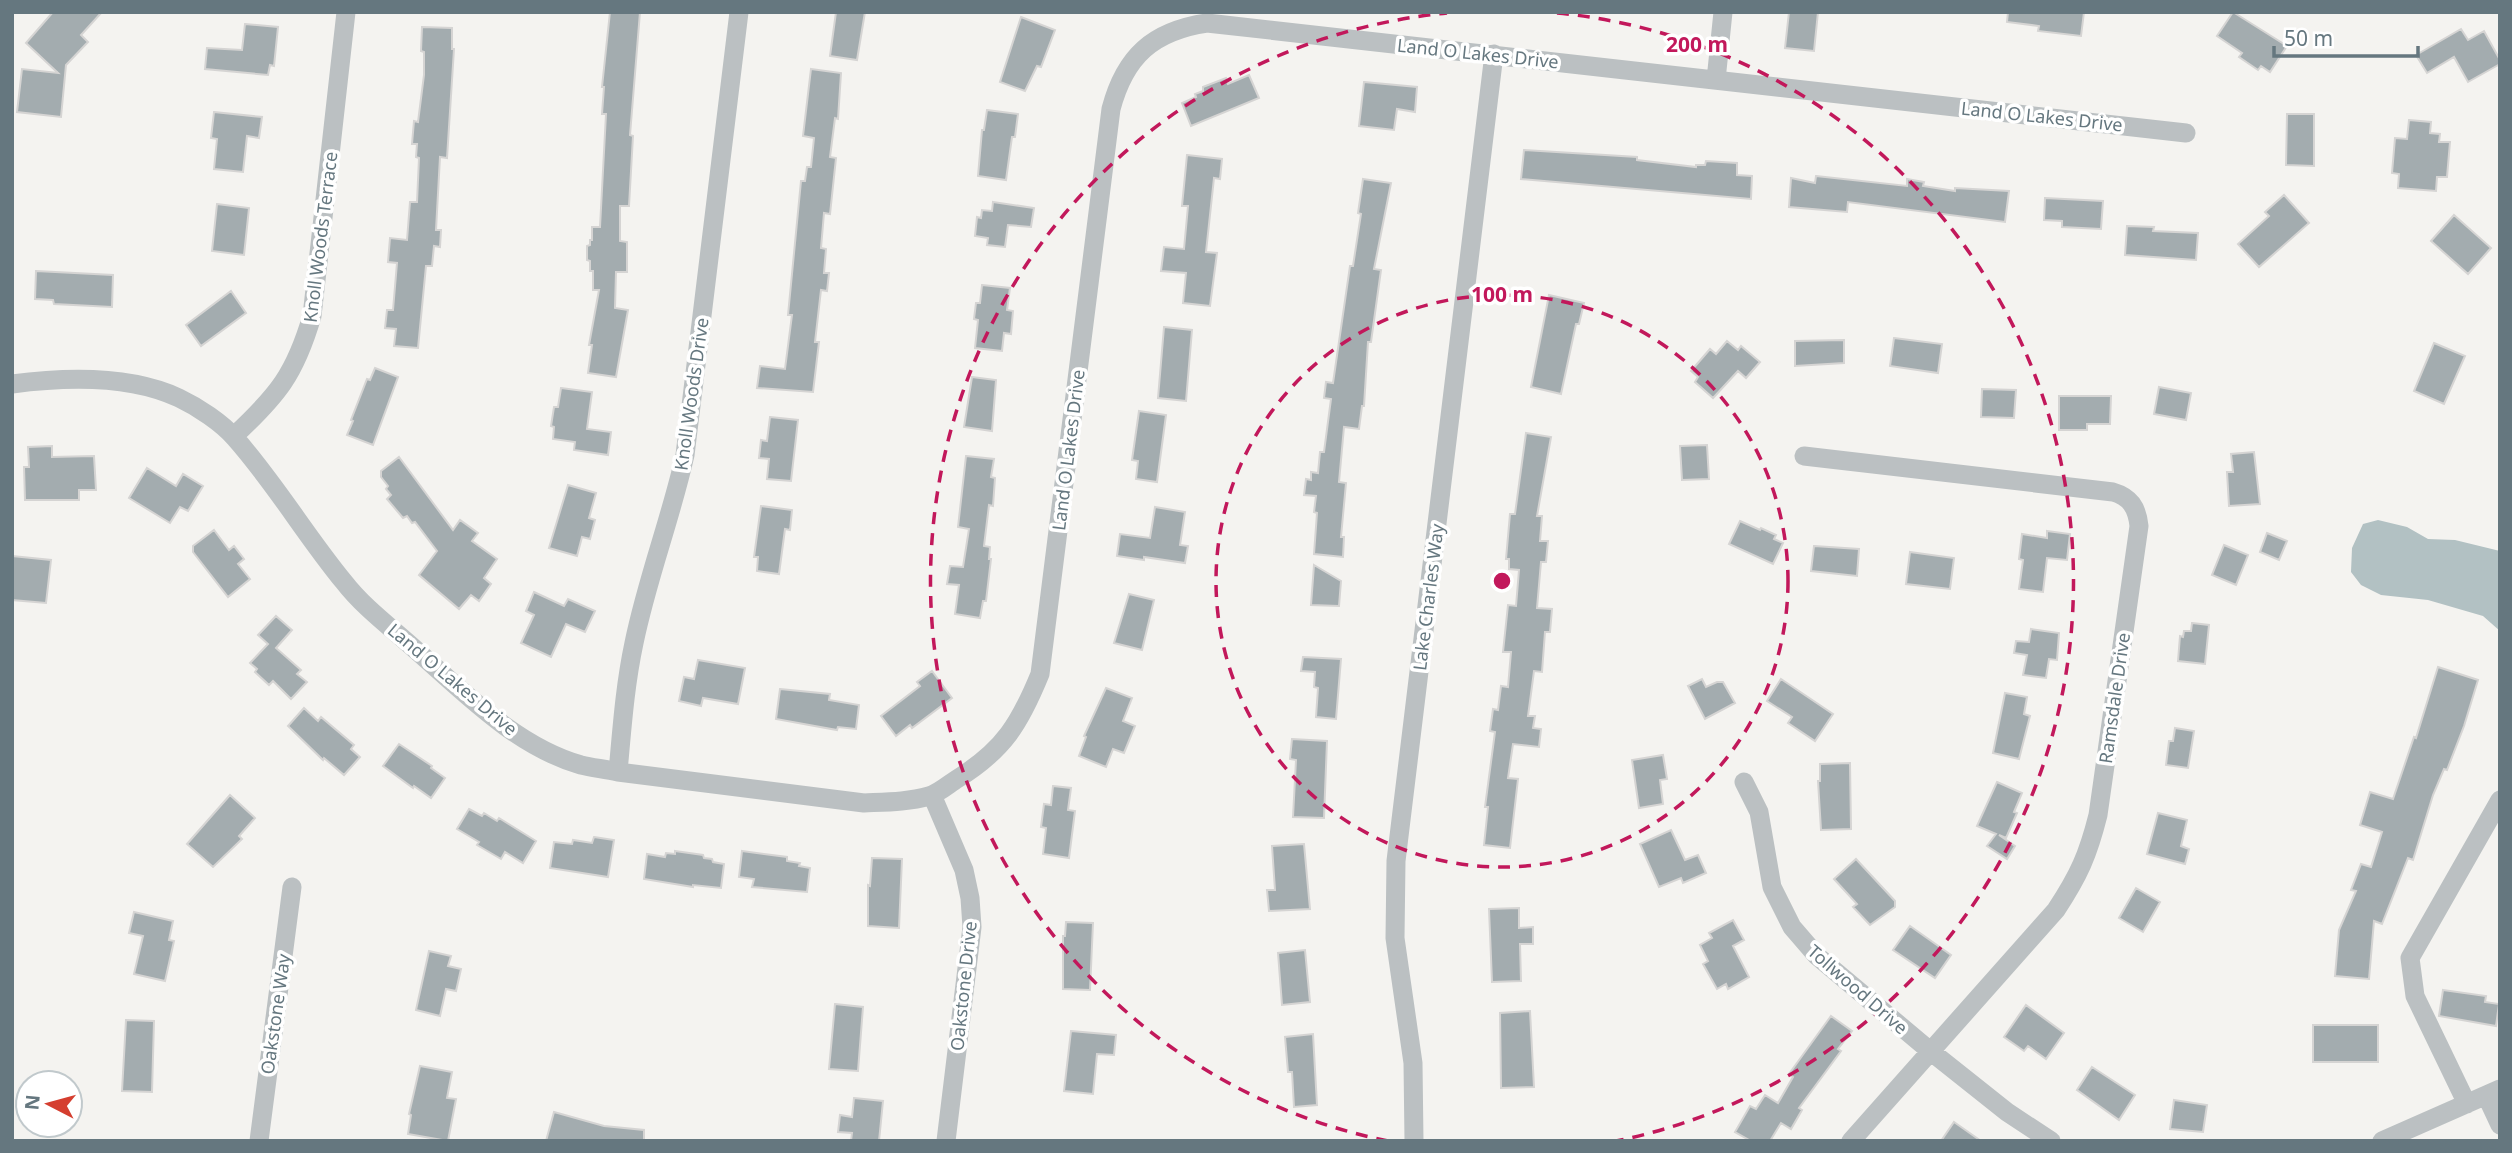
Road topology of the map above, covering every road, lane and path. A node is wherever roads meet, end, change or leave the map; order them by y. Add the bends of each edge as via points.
1 (346, 12) edge
2 (739, 12) edge
3 (1723, 12) edge
4 (1494, 54) junction
5 (1716, 80) junction
6 (2186, 133) dead end
7 (12, 384) edge
8 (234, 436) junction
9 (1804, 456) dead end
10 (618, 772) junction
11 (1744, 782) dead end
12 (932, 795) junction
13 (2500, 800) edge
14 (292, 887) dead end
15 (1929, 1051) junction
16 (2493, 1092) edge
17 (2467, 1104) junction
18 (2500, 1125) edge
19 (259, 1141) edge
20 (946, 1141) edge
21 (1414, 1141) edge
22 (1851, 1141) edge
23 (2051, 1141) edge
24 (2382, 1141) edge

1 - 8 street, Knoll Woods Terrace via 312,316 302,351 285,383
2 - 10 street, Knoll Woods Drive via 685,455 634,643
3 - 5 street
4 - 5 street, Land O Lakes Drive
4 - 12 street, Land O Lakes Drive via 1207,23 1164,34 1130,63 1111,109 1040,674 1025,712 1001,745
4 - 21 street, Lake Charles Way via 1396,861 1395,938 1413,1063
5 - 6 street, Land O Lakes Drive
7 - 8 street, Land O Lakes Drive via 74,380 150,388 180,398
8 - 10 street, Land O Lakes Drive via 345,584 471,698 551,753
9 - 15 street, Ramsdale Drive via 2113,492 2132,502 2138,513 2098,815 2089,852 2056,910
10 - 12 street, Land O Lakes Drive via 864,803
11 - 15 street, Tollwood Drive via 1759,813 1772,887 1792,927 1817,956
12 - 20 street, Oakstone Drive via 964,870 972,927
13 - 17 street via 2410,958 2415,996
14 - 19 street, Oakstone Way
15 - 22 street, Ramsdale Drive
15 - 23 street, Tollwood Drive
16 - 17 street
16 - 18 street
17 - 24 street

